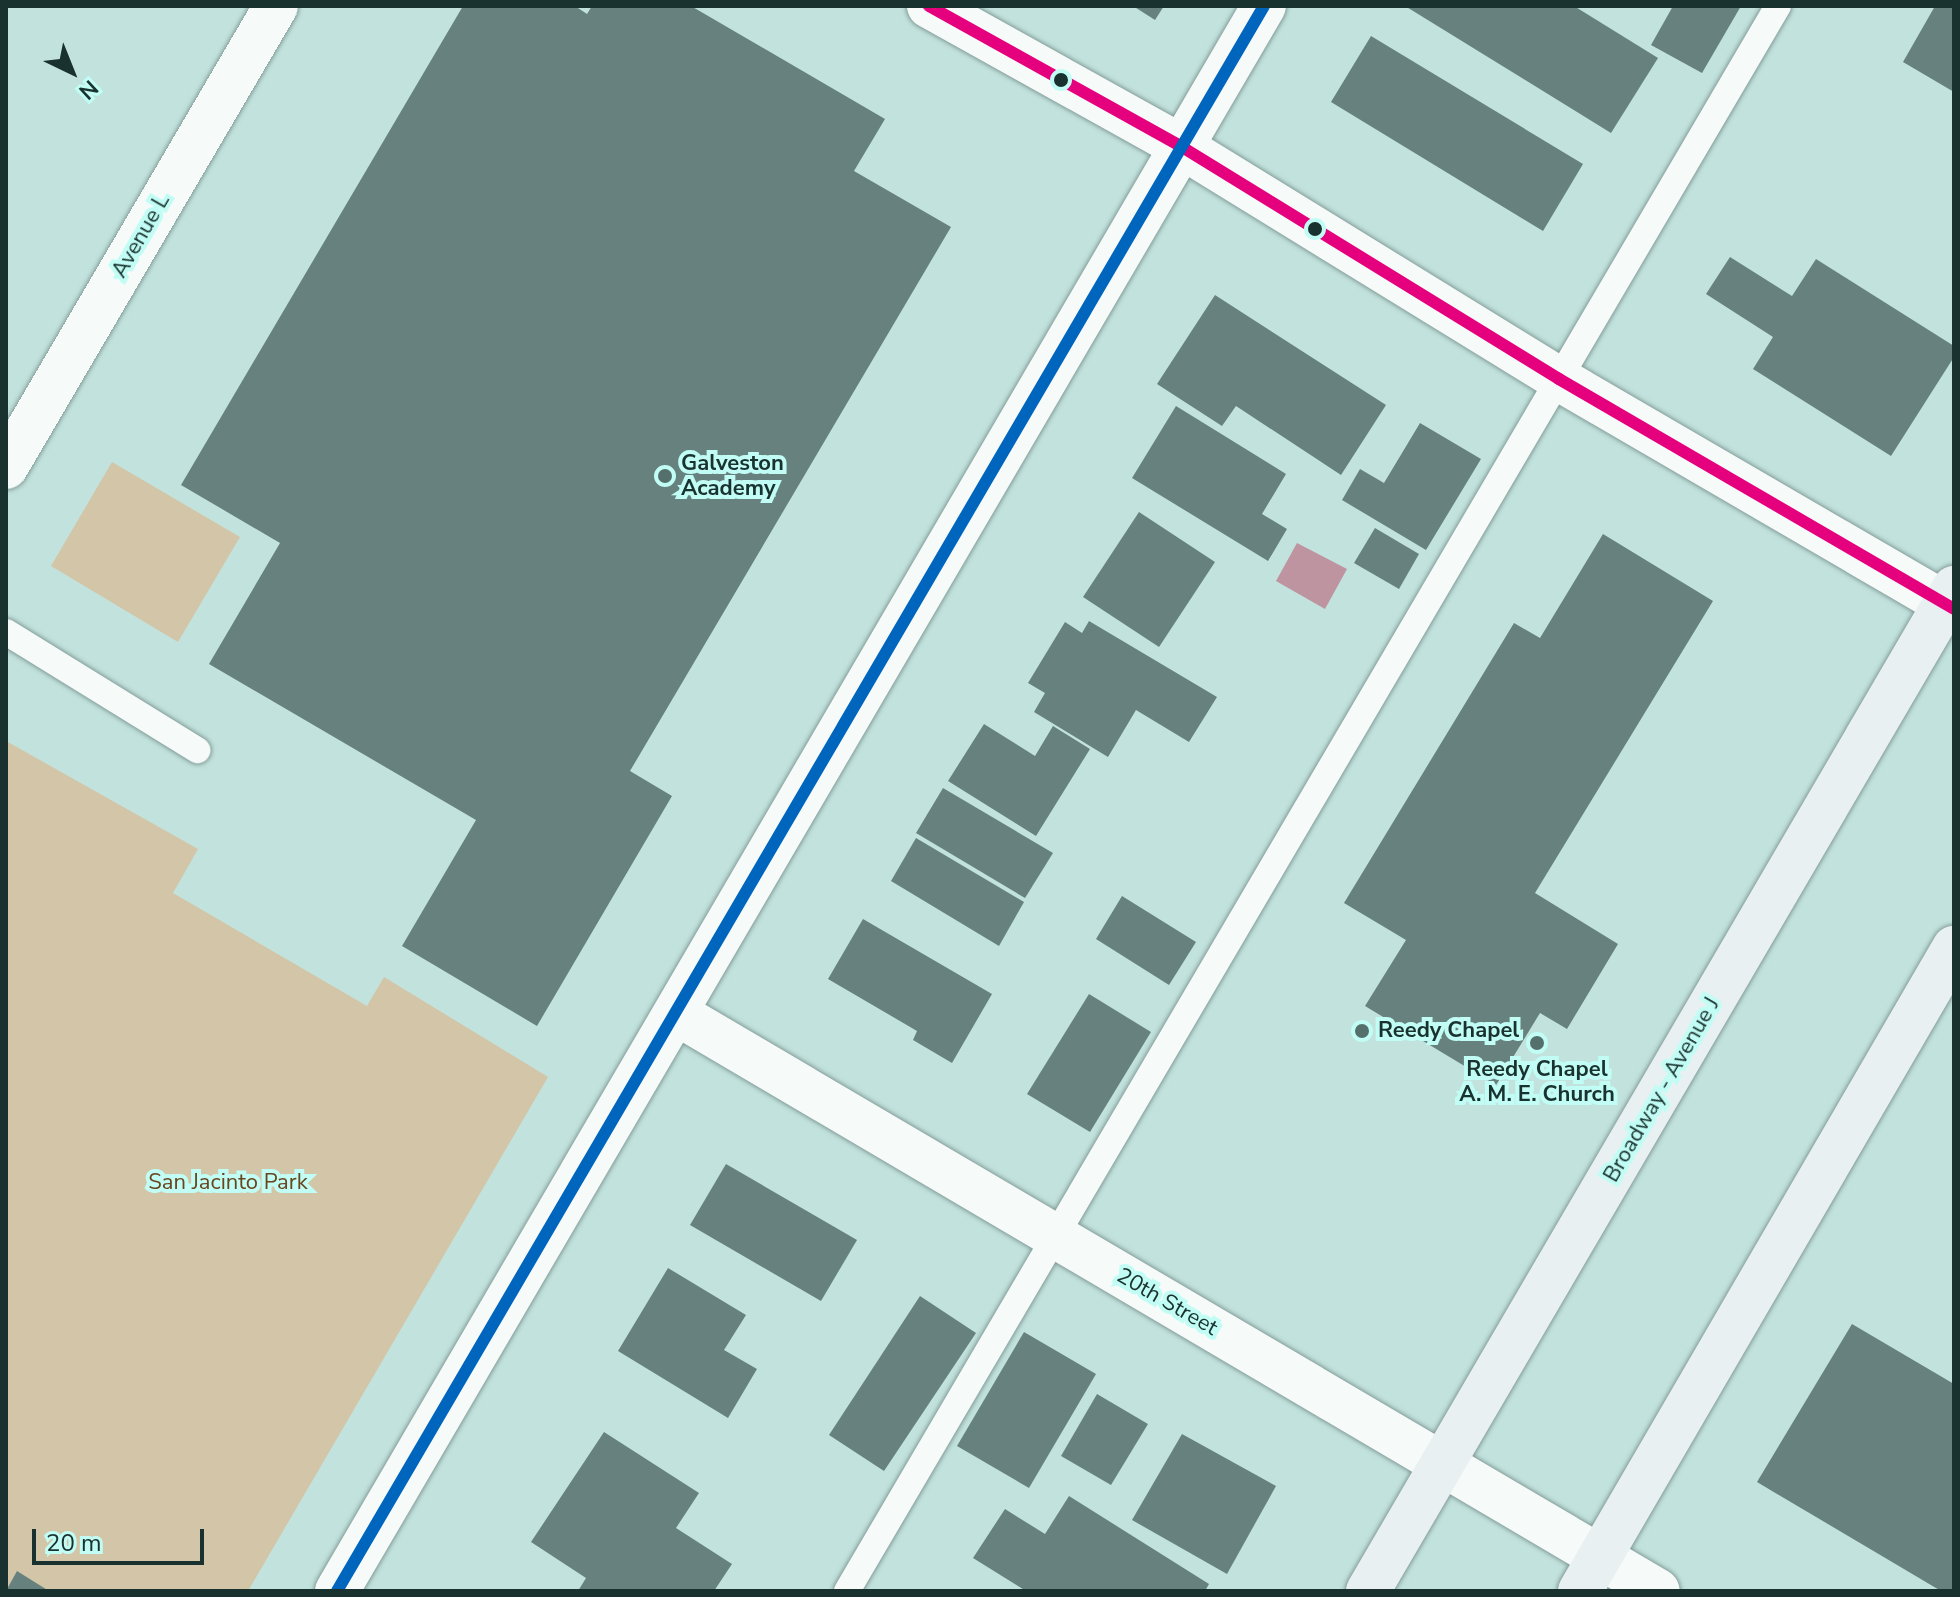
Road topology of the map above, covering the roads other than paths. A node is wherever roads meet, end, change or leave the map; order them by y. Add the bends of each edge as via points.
1 (276, 6) edge
2 (929, 6) edge
3 (1264, 6) edge
4 (1778, 6) edge
5 (1182, 147) junction
6 (1559, 379) junction
7 (6, 467) edge
8 (1951, 600) edge
9 (6, 632) edge
10 (197, 750) dead end
11 (1954, 948) edge
12 (676, 1013) junction
13 (1056, 1236) junction
14 (1444, 1465) junction
15 (1590, 1574) edge
16 (337, 1591) edge
17 (847, 1591) edge
18 (1368, 1591) edge
19 (1658, 1591) edge

1 - 7 street, Avenue L
2 - 5 street
3 - 5 street
4 - 6 lane
5 - 6 street
5 - 12 street
6 - 8 street
6 - 13 lane
8 - 14 main road, Broadway - Avenue J
9 - 10 lane
11 - 15 main road
12 - 13 street, 20th Street
12 - 16 street
13 - 14 street, 20th Street
13 - 17 lane
14 - 15 street, 20th Street
14 - 18 main road, Broadway - Avenue J
15 - 19 street, 20th Street

